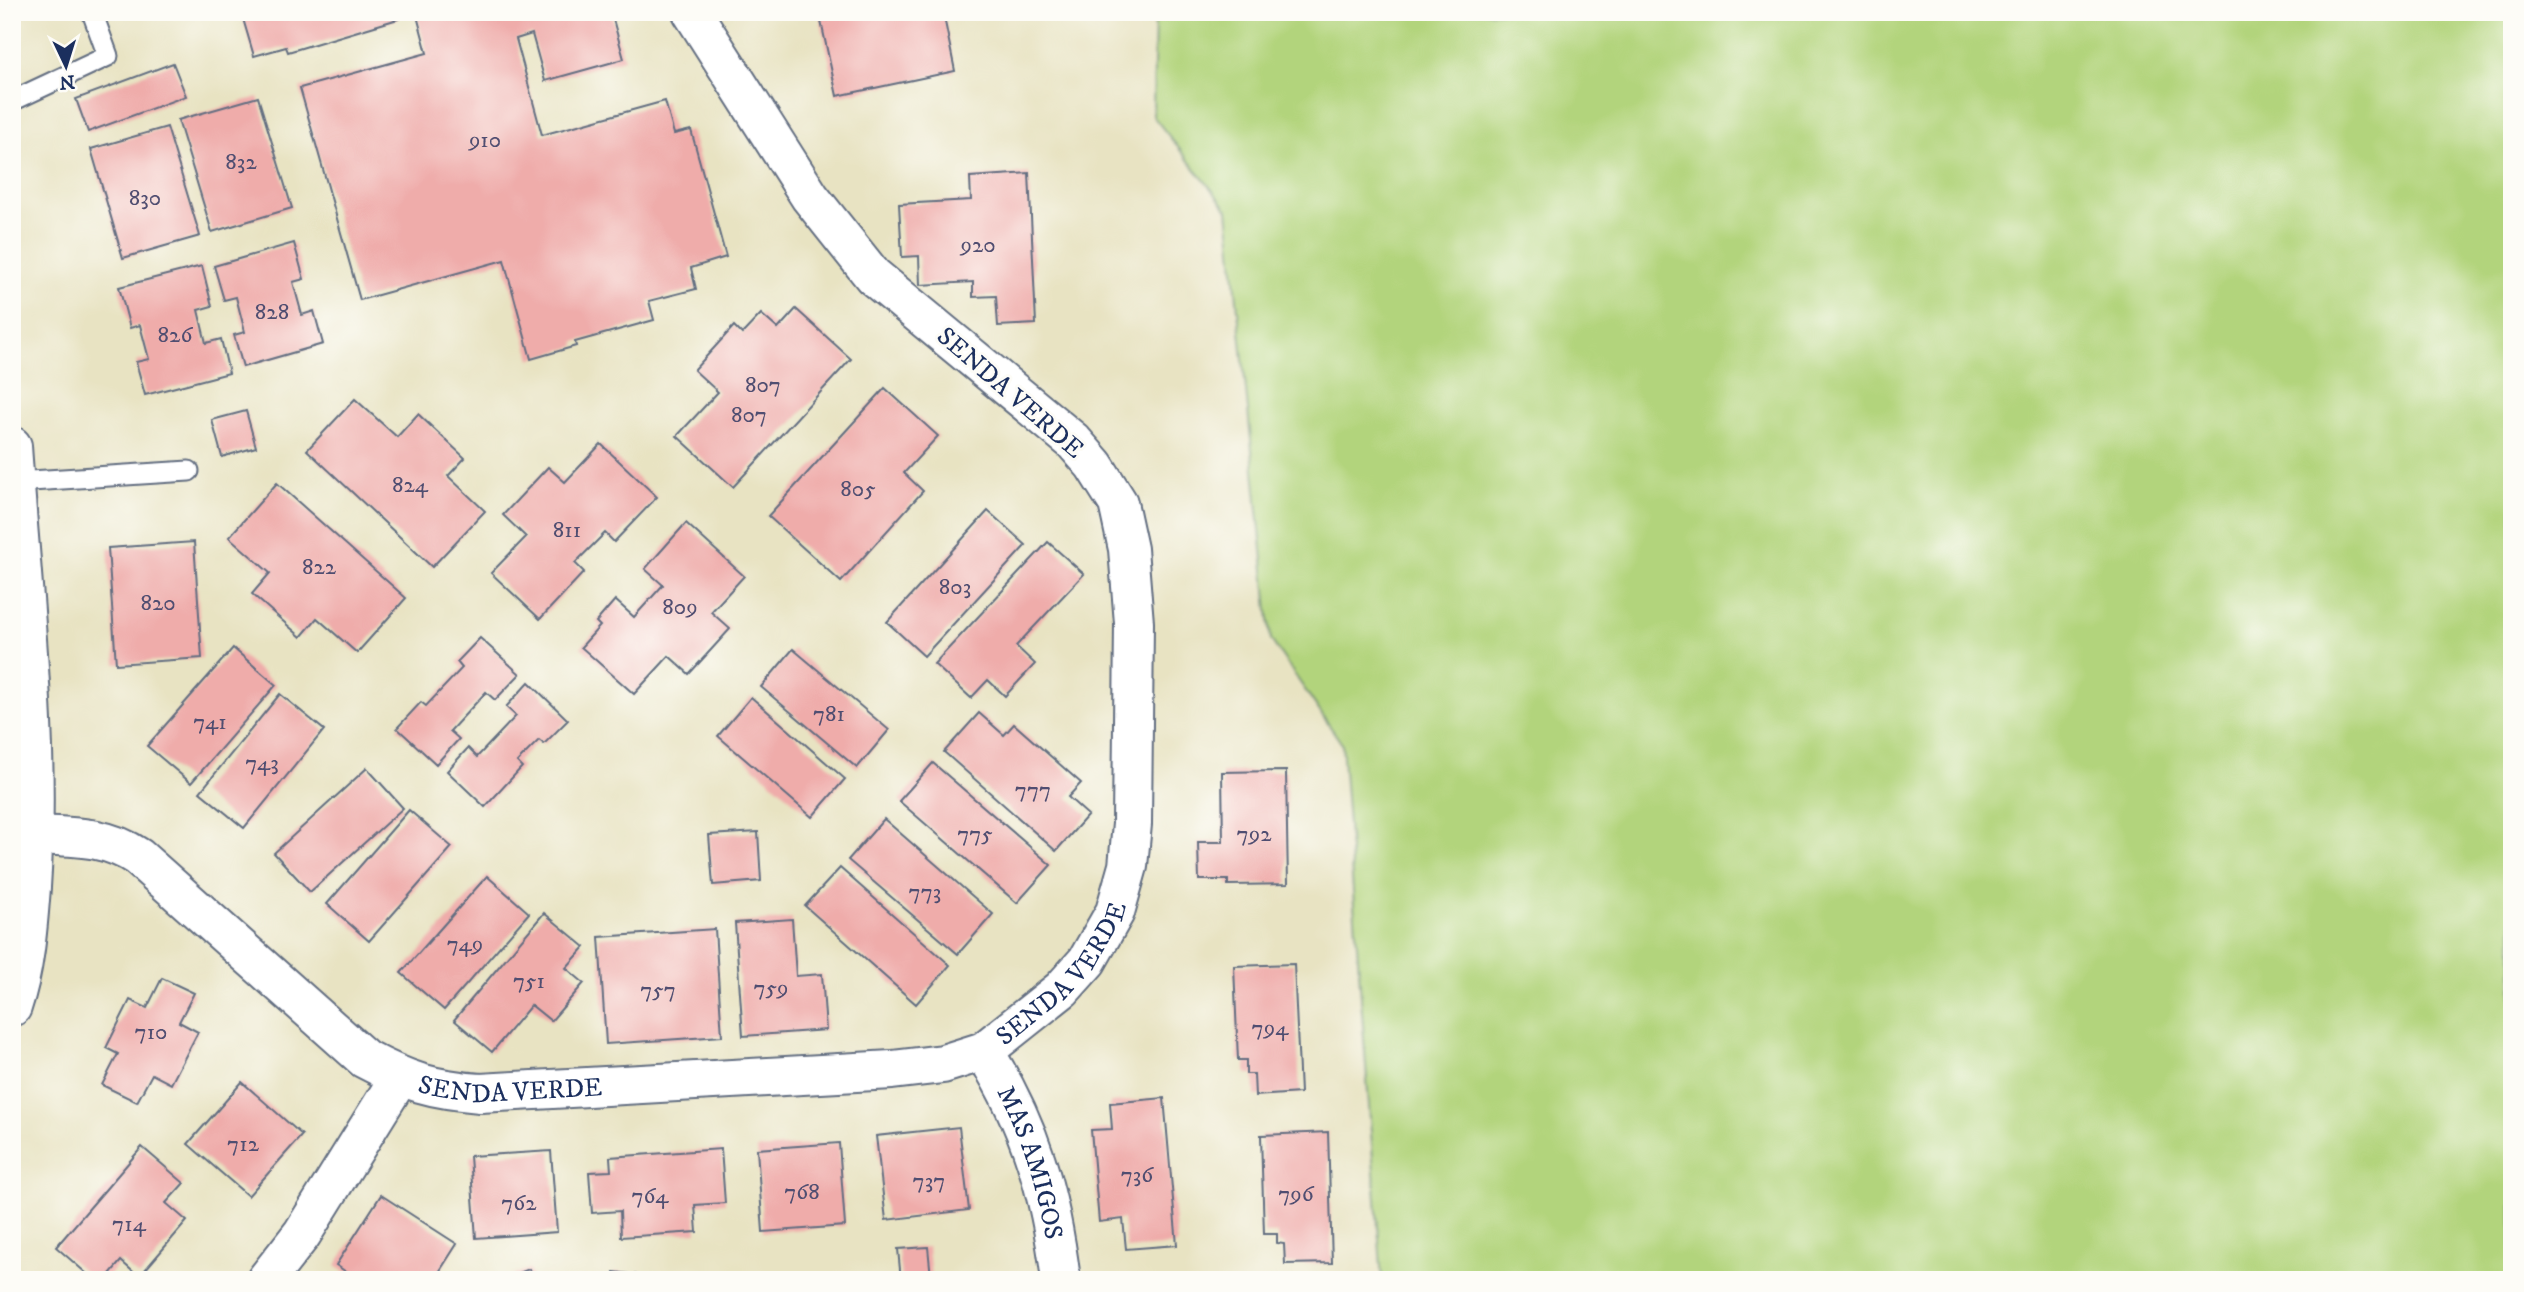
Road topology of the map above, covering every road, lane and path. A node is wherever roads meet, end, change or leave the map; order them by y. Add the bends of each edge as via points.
1 (92, 12) edge
2 (692, 12) edge
3 (12, 101) edge
4 (13, 464) edge
5 (189, 471) dead end
6 (35, 835) junction
7 (12, 1007) edge
8 (984, 1052) junction
9 (399, 1078) junction
10 (266, 1280) edge
11 (1061, 1280) edge

1 - 3 lane via 108,56
2 - 8 street, SENDA VERDE via 810,197 873,276 1073,441 1118,503 1132,575 1134,624 1128,866 1115,912 1087,961 1048,1003
4 - 5 lane
4 - 6 street
6 - 7 street via 28,931
6 - 9 street, SENDA VERDE via 98,838 138,856 365,1059
8 - 9 street, SENDA VERDE via 943,1064 892,1070 480,1093 436,1089
8 - 11 street, MAS AMIGOS via 1014,1100 1041,1174
9 - 10 street via 302,1234

